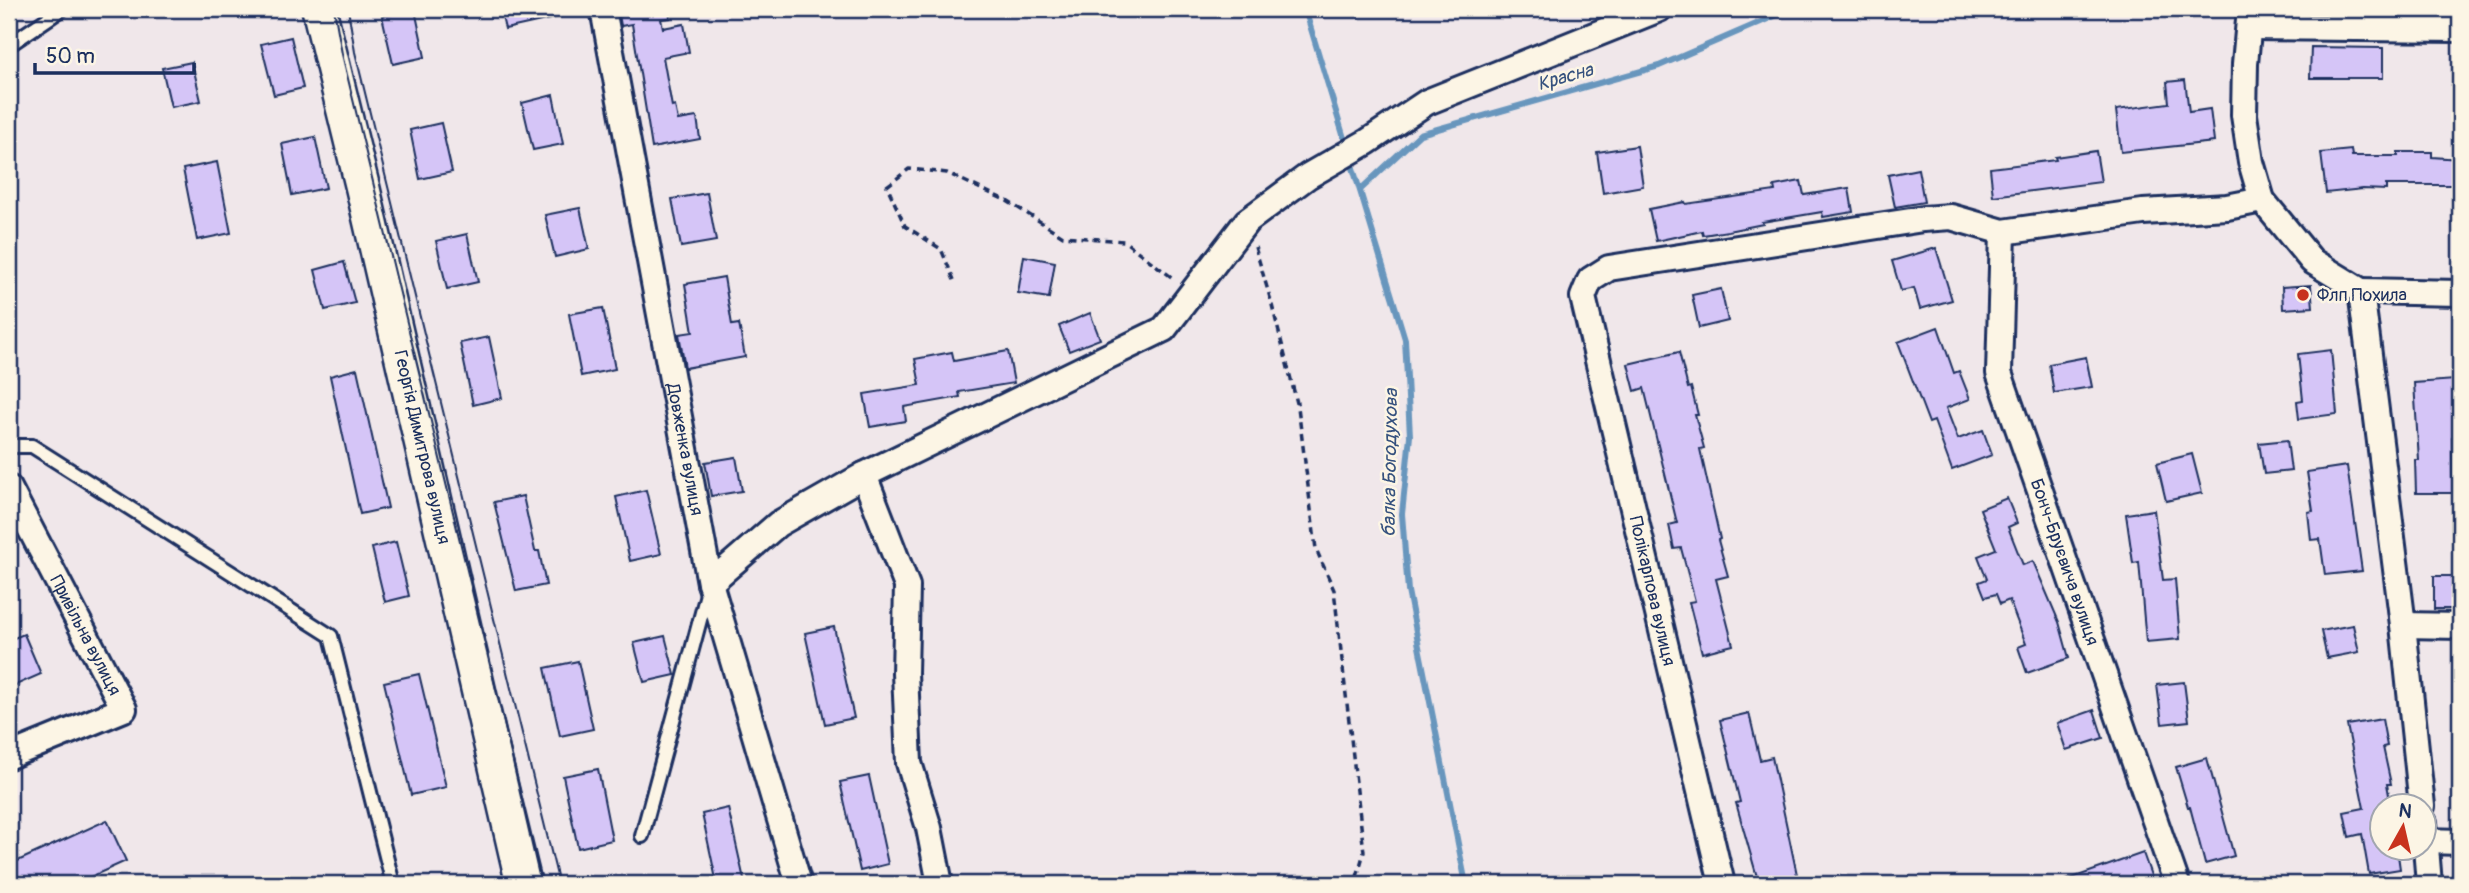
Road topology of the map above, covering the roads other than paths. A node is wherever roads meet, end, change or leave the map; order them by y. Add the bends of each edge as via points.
1 (62, 9) edge
2 (319, 9) edge
3 (603, 9) edge
4 (1655, 9) edge
5 (2250, 18) edge
6 (2460, 29) edge
7 (9, 45) edge
8 (2262, 200) junction
9 (2003, 232) junction
10 (2361, 291) junction
11 (2460, 293) edge
12 (9, 446) edge
13 (864, 475) junction
14 (9, 488) edge
15 (710, 583) junction
16 (2403, 625) junction
17 (2460, 626) edge
18 (9, 756) edge
19 (2421, 792) edge
20 (642, 836) dead end
21 (2438, 836) edge
22 (2460, 842) edge
23 (2427, 862) edge
24 (393, 884) edge
25 (523, 884) edge
26 (799, 884) edge
27 (940, 884) edge
28 (1722, 884) edge
29 (2177, 884) edge
30 (2428, 884) edge

1 - 7 lane
2 - 25 street, Георгія Димитрова вулиця
3 - 15 street, Довженка вулиця
4 - 13 street via 1427,102 1308,176 1247,221 1164,329
5 - 6 street
5 - 8 street via 2244,115
8 - 9 street
8 - 10 street via 2312,261
9 - 28 street, Полікарпова вулиця via 1951,216 1609,268 1590,280 1583,297
9 - 29 street, Бонч-Бруєвича вулиця via 1999,373
10 - 11 street
10 - 16 street
12 - 24 lane via 32,446 331,636
13 - 15 street via 778,524
13 - 27 street via 907,586 909,763
14 - 18 street, Привільна вулиця via 124,709
15 - 20 lane
15 - 26 street, Довженка вулиця
16 - 17 street
16 - 19 street
21 - 22 street
23 - 30 street

